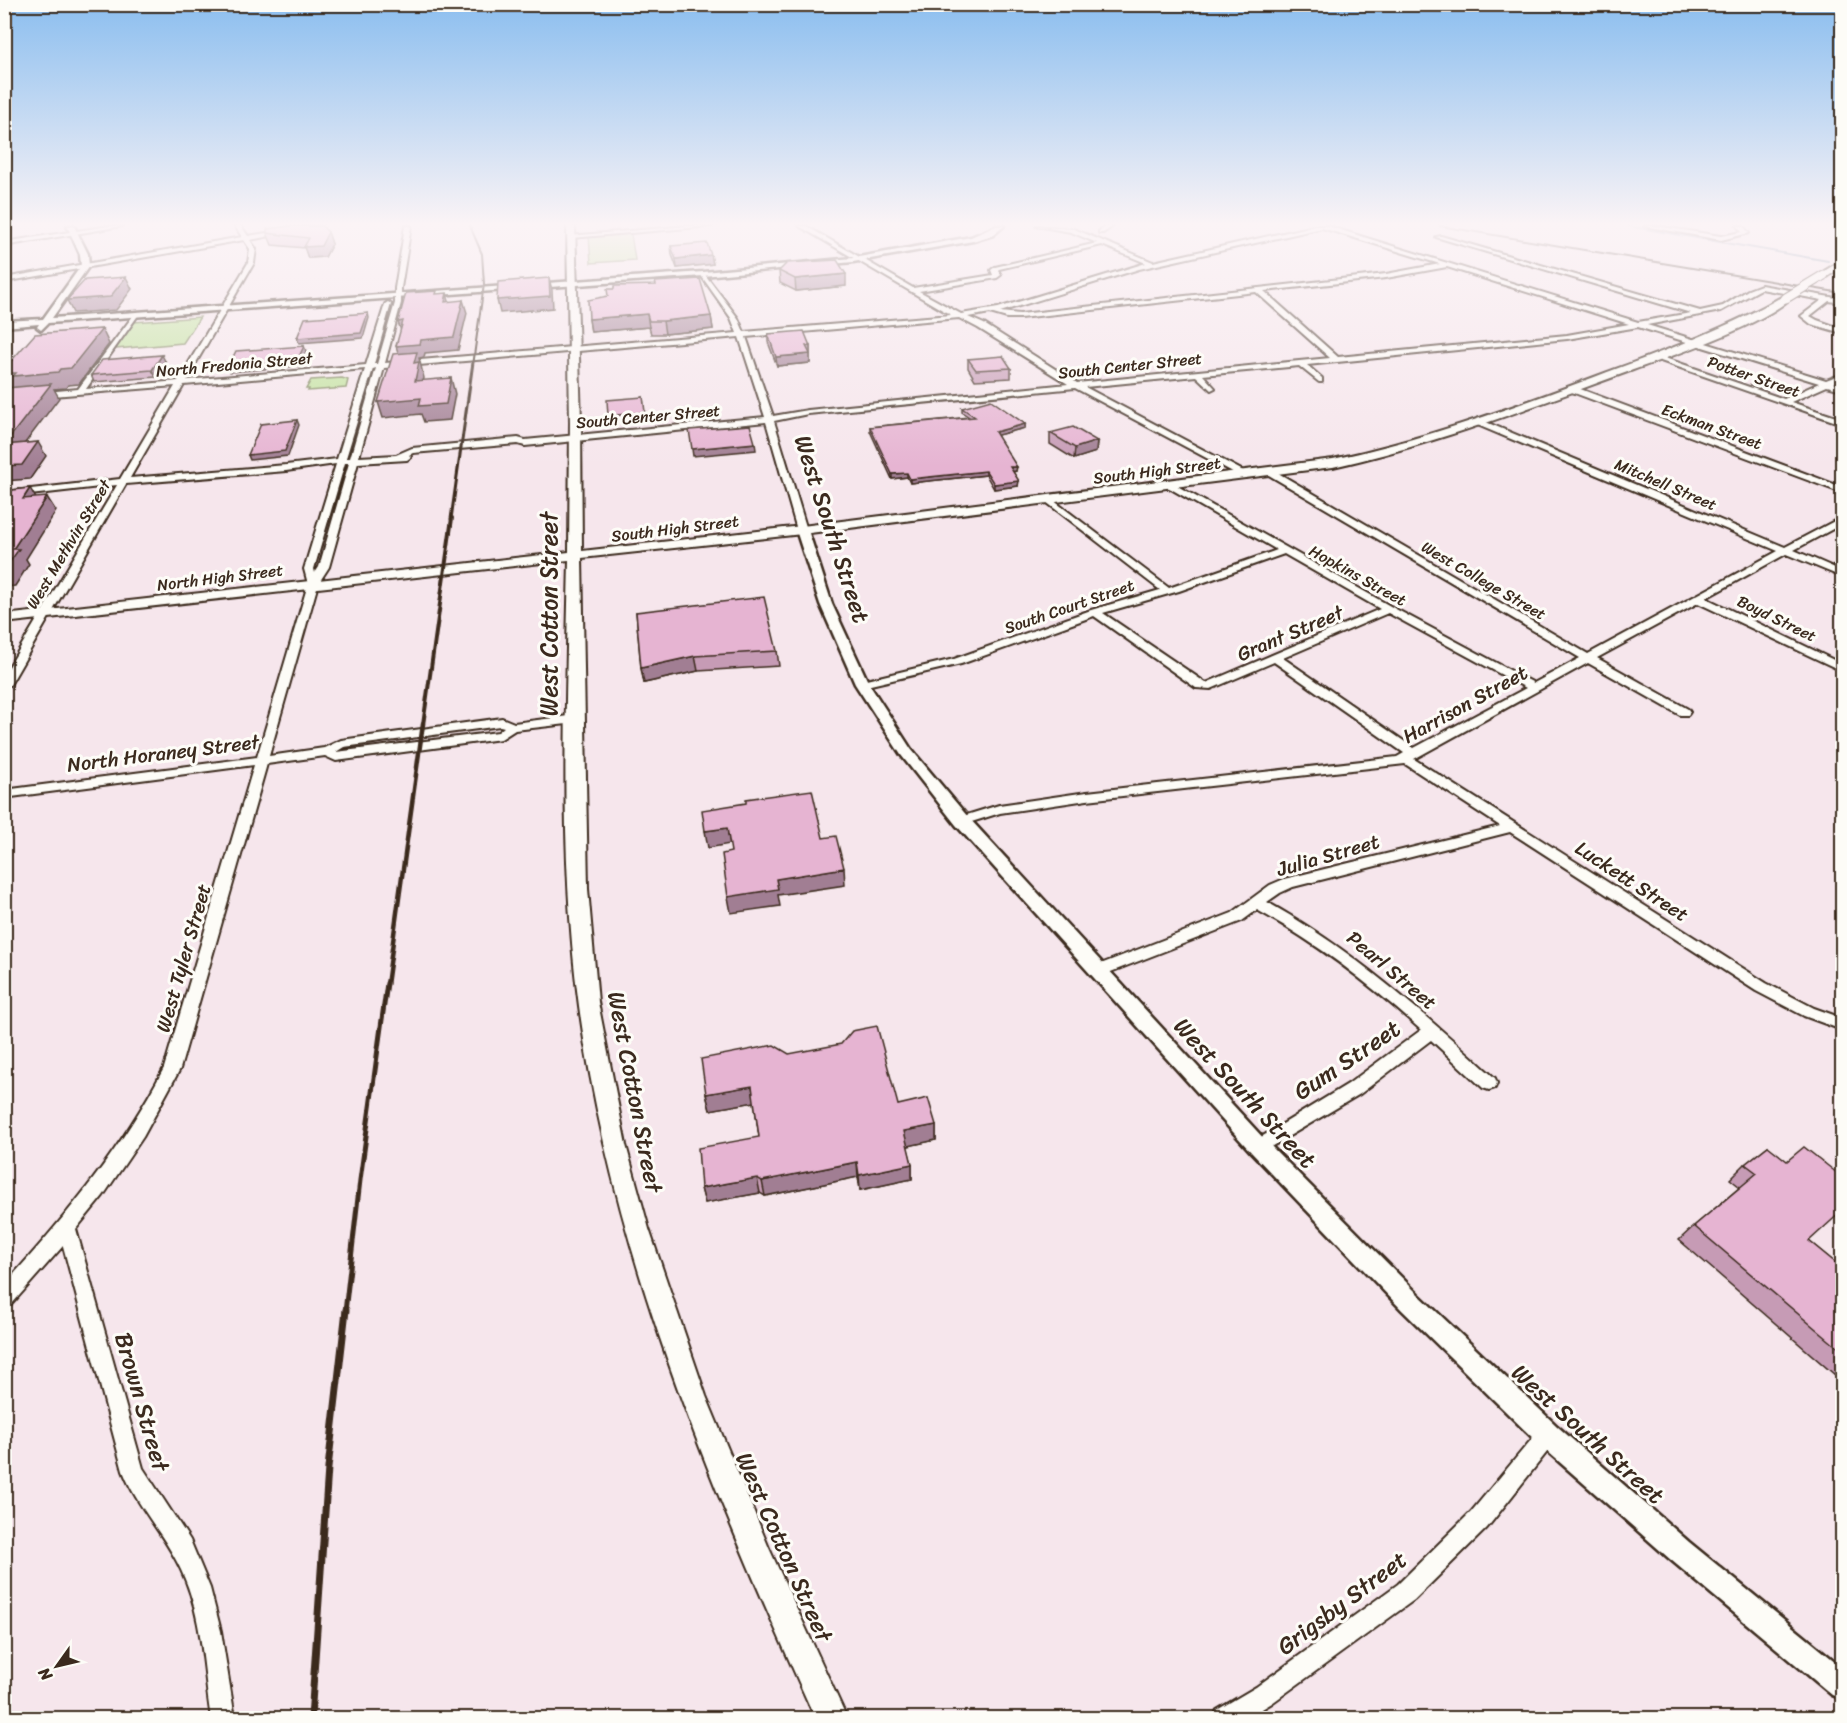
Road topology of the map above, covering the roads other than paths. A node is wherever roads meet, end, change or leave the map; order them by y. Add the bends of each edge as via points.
1 (56, 306) edge
2 (246, 306) edge
3 (387, 306) edge
4 (397, 306) edge
5 (572, 306) edge
6 (726, 306) edge
7 (942, 306) edge
8 (1010, 306) edge
9 (1108, 306) edge
10 (1276, 306) edge
11 (1587, 306) edge
12 (1678, 306) edge
13 (1729, 306) edge
14 (1772, 306) edge
15 (1816, 306) edge
16 (225, 308) junction
17 (991, 312) junction
18 (1701, 313) junction
19 (136, 314) junction
20 (960, 316) junction
21 (1020, 316) junction
22 (46, 321) junction
23 (4, 324) edge
24 (1644, 324) junction
25 (1842, 331) edge
26 (36, 332) edge
27 (742, 336) junction
28 (1700, 342) junction
29 (573, 350) junction
30 (1656, 358) junction
31 (1335, 359) junction
32 (1300, 363) junction
33 (380, 366) junction
34 (369, 367) junction
35 (1197, 373) junction
36 (1842, 376) edge
37 (1319, 380) dead end
38 (1828, 383) junction
39 (179, 384) junction
40 (1075, 385) junction
41 (145, 386) junction
42 (1211, 388) dead end
43 (1842, 388) edge
44 (1572, 389) junction
45 (81, 390) junction
46 (8, 398) edge
47 (1784, 402) junction
48 (770, 419) junction
49 (1478, 422) junction
50 (1842, 422) edge
51 (576, 438) junction
52 (354, 460) junction
53 (341, 461) junction
54 (1270, 472) junction
55 (1244, 475) junction
56 (124, 482) junction
57 (1169, 485) junction
58 (69, 487) junction
59 (4, 490) edge
60 (1842, 490) edge
61 (4, 495) edge
62 (1049, 500) junction
63 (1842, 520) edge
64 (802, 530) junction
65 (1785, 550) junction
66 (1283, 551) junction
67 (575, 556) junction
68 (440, 570) joint
69 (1842, 574) edge
70 (313, 584) junction
71 (1167, 591) junction
72 (1697, 598) junction
73 (1388, 609) junction
74 (1095, 612) junction
75 (45, 615) junction
76 (4, 619) edge
77 (1588, 658) junction
78 (1276, 659) junction
79 (1842, 668) edge
80 (862, 684) junction
81 (4, 685) edge
82 (1536, 688) junction
83 (1684, 712) dead end
84 (576, 719) junction
85 (512, 728) junction
86 (327, 752) junction
87 (1410, 757) junction
88 (263, 760) junction
89 (4, 794) edge
90 (962, 821) junction
91 (1512, 827) junction
92 (1258, 904) junction
93 (1098, 971) junction
94 (1842, 1024) edge
95 (1431, 1031) junction
96 (1489, 1083) dead end
97 (1259, 1147) junction
98 (67, 1229) junction
99 (4, 1299) edge
100 (1548, 1435) junction
101 (1842, 1685) edge
102 (223, 1719) edge
103 (831, 1719) edge
104 (1225, 1719) edge

1 - 22 street
2 - 16 street
3 - 34 street, West Tyler Street
4 - 33 street, West Tyler Street
5 - 29 main road, West Cotton Street
6 - 27 street, West South Street
7 - 20 street
8 - 17 street
9 - 21 street
10 - 31 street
11 - 24 street
12 - 18 street
13 - 18 street, South Center Street
14 - 28 main road, South High Street, bridge
15 - 25 street via 1806,317
16 - 19 street
16 - 39 street, West Methvin Street
17 - 20 street
17 - 21 street
18 - 24 street, South Center Street
19 - 22 street
19 - 45 street
20 - 21 street via 985,320
20 - 27 street, North Fredonia Street
20 - 40 street
22 - 23 street
22 - 26 street
24 - 28 street
24 - 31 street, South Center Street via 1566,337
27 - 29 street, North Fredonia Street
27 - 48 street, West South Street
28 - 30 main road, South High Street
28 - 38 street
29 - 33 street, North Fredonia Street
29 - 51 main road, West Cotton Street
30 - 44 main road, South High Street
30 - 47 street, Potter Street
31 - 32 street, South Center Street
32 - 35 street, South Center Street
32 - 37 street
33 - 34 street, North Fredonia Street
33 - 52 street, West Tyler Street
34 - 39 street, North Fredonia Street
34 - 53 street, West Tyler Street
35 - 40 street, South Center Street
35 - 42 street
36 - 38 street
38 - 43 street
38 - 47 street
39 - 41 street, North Fredonia Street
39 - 56 street, West Methvin Street
40 - 48 street, South Center Street
40 - 55 street
41 - 45 street, North Fredonia Street
41 - 46 street, North Fredonia Street
44 - 49 main road, South High Street
44 - 60 street, Eckman Street
45 - 46 street, North Fredonia Street
47 - 50 street, Potter Street
48 - 51 street, South Center Street
48 - 64 street, West South Street
49 - 54 main road, South High Street via 1378,453
49 - 65 street, Mitchell Street
51 - 52 street, South Center Street via 411,458 400,455
51 - 67 main road, West Cotton Street
52 - 53 street, South Center Street
52 - 70 street, West Tyler Street via 324,567
53 - 56 street, South Center Street
53 - 70 street, West Tyler Street via 309,569
54 - 55 main road, South High Street
54 - 77 street, West College Street
55 - 57 main road, South High Street
56 - 58 street, South Center Street
56 - 75 street, West Methvin Street
57 - 62 main road, South High Street
57 - 66 street, Hopkins Street
58 - 59 street
58 - 61 street
62 - 64 main road, South High Street
62 - 71 street
63 - 65 street, Harrison Street
64 - 67 main road, South High Street
64 - 80 street, West South Street via 826,604
65 - 69 street, Mitchell Street
65 - 72 street, Harrison Street
66 - 71 street, South Court Street
66 - 73 street, Hopkins Street
67 - 68 main road, South High Street
67 - 84 main road, West Cotton Street
68 - 70 main road, North High Street
70 - 75 main road, North High Street
70 - 88 street, West Tyler Street
71 - 74 street, South Court Street
72 - 77 street, Harrison Street
72 - 79 street, Boyd Street
73 - 78 street, Grant Street
73 - 82 street, Hopkins Street
74 - 78 street, Grant Street via 1205,687
74 - 80 street, South Court Street via 957,662
75 - 76 main road, North High Street
75 - 81 street, West Methvin Street
77 - 82 street, Harrison Street
77 - 83 street, West College Street
78 - 87 street, Luckett Street
80 - 90 street, West South Street via 901,746
82 - 87 street, Harrison Street
84 - 85 street
84 - 103 main road, West Cotton Street via 585,970 596,1056 622,1178 656,1295 694,1404 749,1540
85 - 86 street, North Horaney Street via 501,735 420,747 336,757
85 - 86 street, North Horaney Street via 502,722 341,744
86 - 88 street, North Horaney Street
87 - 90 street, Harrison Street via 1388,764 1080,796 999,809
87 - 91 street, Luckett Street
88 - 89 street, North Horaney Street
88 - 98 street, West Tyler Street via 172,1069 141,1126
90 - 93 street, West South Street
91 - 92 street, Julia Street via 1289,883
91 - 94 street, Luckett Street via 1766,991
92 - 93 street, Julia Street via 1230,920
92 - 95 street, Pearl Street via 1326,942
93 - 97 street, West South Street
95 - 96 street, Pearl Street
95 - 97 street, Gum Street via 1354,1089
97 - 100 street, West South Street via 1410,1302
98 - 99 street, West Tyler Street
98 - 102 street, Brown Street via 133,1471 146,1497 183,1549 196,1580 206,1615
100 - 101 street, West South Street
100 - 104 street, Grigsby Street via 1479,1520 1406,1592

